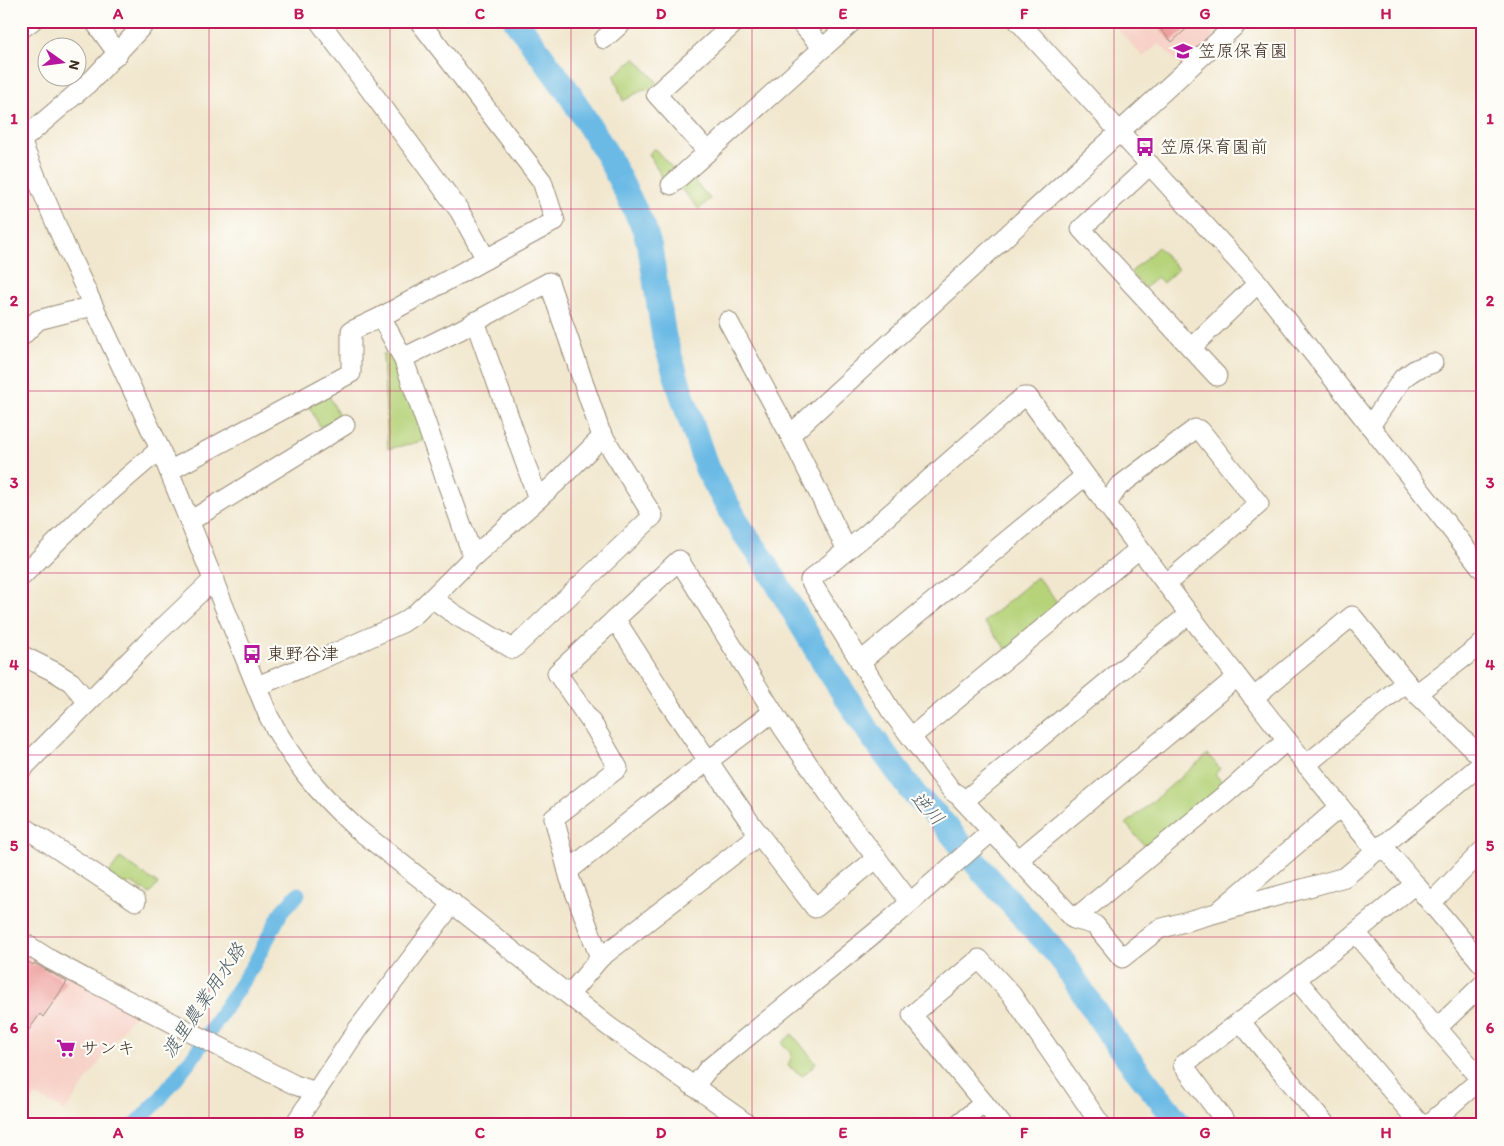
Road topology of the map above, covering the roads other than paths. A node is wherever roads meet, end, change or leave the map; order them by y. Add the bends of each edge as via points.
1 (32, 21) edge
2 (94, 21) edge
3 (147, 21) edge
4 (319, 21) edge
5 (419, 21) edge
6 (624, 21) edge
7 (737, 21) edge
8 (799, 21) edge
9 (853, 21) edge
10 (1018, 21) edge
11 (1240, 21) edge
12 (21, 29) edge
13 (604, 39) dead end
14 (823, 48) junction
15 (118, 54) junction
16 (1120, 131) junction
17 (23, 149) edge
18 (708, 152) junction
19 (1150, 165) junction
20 (671, 185) dead end
21 (486, 259) junction
22 (1258, 283) junction
23 (93, 306) junction
24 (380, 317) junction
25 (728, 321) dead end
26 (475, 322) junction
27 (21, 337) edge
28 (1191, 348) junction
29 (403, 358) junction
30 (1433, 363) dead end
31 (1217, 376) dead end
32 (345, 425) dead end
33 (1370, 426) junction
34 (790, 435) junction
35 (603, 436) junction
36 (160, 449) junction
37 (169, 471) junction
38 (1085, 476) junction
39 (538, 499) junction
40 (1106, 505) junction
41 (190, 521) junction
42 (1139, 549) junction
43 (847, 550) junction
44 (473, 557) junction
45 (1483, 570) edge
46 (21, 577) edge
47 (214, 579) junction
48 (1166, 584) junction
49 (432, 598) junction
50 (1189, 614) junction
51 (615, 619) junction
52 (1483, 643) edge
53 (21, 655) edge
54 (860, 662) junction
55 (1237, 677) junction
56 (257, 686) junction
57 (1411, 688) junction
58 (1253, 698) junction
59 (88, 702) junction
60 (773, 712) junction
61 (910, 737) junction
62 (1287, 740) junction
63 (1483, 759) edge
64 (708, 760) junction
65 (1483, 763) edge
66 (1306, 765) junction
67 (21, 770) edge
68 (964, 801) junction
69 (1340, 807) junction
70 (21, 825) edge
71 (759, 835) junction
72 (987, 835) junction
73 (1379, 848) junction
74 (1483, 850) edge
75 (877, 858) junction
76 (1018, 860) junction
77 (568, 870) junction
78 (1414, 884) junction
79 (136, 901) dead end
80 (910, 902) junction
81 (453, 903) junction
82 (1431, 903) junction
83 (1216, 913) junction
84 (1074, 920) junction
85 (1356, 933) junction
86 (21, 941) edge
87 (600, 958) junction
88 (1483, 965) edge
89 (1296, 978) junction
90 (1483, 984) edge
91 (569, 996) junction
92 (1240, 1022) junction
93 (1437, 1028) junction
94 (1482, 1078) edge
95 (694, 1087) junction
96 (316, 1092) junction
97 (984, 1103) junction
98 (294, 1125) edge
99 (749, 1125) edge
100 (957, 1125) edge
101 (1002, 1125) edge
102 (1101, 1125) edge
103 (1228, 1125) edge
104 (1326, 1125) edge
105 (1421, 1125) edge
106 (1428, 1125) edge

1 - 12 street
2 - 15 street
3 - 15 street
4 - 21 street via 459,210
5 - 21 street via 542,181 555,221
6 - 13 street
7 - 18 street via 656,94
8 - 14 street
9 - 14 street
10 - 16 street
11 - 16 street
14 - 18 street
15 - 17 street
16 - 19 street
16 - 34 street
17 - 23 street
18 - 20 street
19 - 22 street
19 - 28 street via 1081,229
21 - 24 street
22 - 28 street
22 - 33 street
23 - 27 street via 38,320
23 - 36 street
24 - 29 street
24 - 37 street via 351,331 351,373
25 - 34 street
26 - 29 street
26 - 35 street via 550,282
26 - 39 street
28 - 31 street
29 - 44 street
30 - 33 street via 1403,378
32 - 41 street
33 - 45 street
34 - 43 street
35 - 39 street
35 - 49 street via 653,516 582,584 513,649
36 - 37 street
36 - 46 street via 88,511
37 - 41 street
38 - 40 street
38 - 43 street via 1028,397 1023,397
38 - 54 street
39 - 44 street
40 - 42 street
40 - 48 street via 1118,486 1195,429 1200,430 1259,504
41 - 47 street
42 - 48 street
42 - 61 street
43 - 54 street via 810,580
44 - 49 street
47 - 56 street
47 - 59 street
48 - 50 street
49 - 56 street via 402,623
50 - 55 street
50 - 68 street
51 - 60 street via 679,560
51 - 64 street
51 - 77 street via 557,673 618,768 554,818
52 - 57 street
53 - 59 street via 71,682
54 - 61 street
55 - 58 street
55 - 76 street
56 - 81 street via 286,748 332,806
57 - 58 street via 1352,616
57 - 63 street
57 - 66 street
58 - 62 street
59 - 67 street
60 - 64 street
60 - 75 street
61 - 68 street
62 - 66 street
62 - 84 street
64 - 71 street
64 - 77 street
65 - 73 street
66 - 69 street
68 - 72 street
69 - 73 street
69 - 83 street
70 - 79 street
71 - 75 street via 815,908
71 - 87 street
72 - 76 street
72 - 80 street
73 - 78 street
73 - 83 street via 1345,877
74 - 82 street
75 - 80 street
76 - 84 street
77 - 87 street
78 - 82 street
78 - 85 street
80 - 95 street via 708,1069
81 - 91 street
81 - 96 street via 357,1030
82 - 88 street
83 - 84 street via 1159,929 1122,958 1095,924
85 - 89 street
85 - 93 street
86 - 96 street via 81,976 295,1085
87 - 91 street
89 - 92 street
89 - 105 street
90 - 93 street
91 - 95 street
92 - 103 street via 1182,1065
92 - 104 street
93 - 94 street
94 - 106 street
95 - 99 street
96 - 98 street
97 - 100 street
97 - 101 street
97 - 102 street via 912,1015 980,959 1011,994

